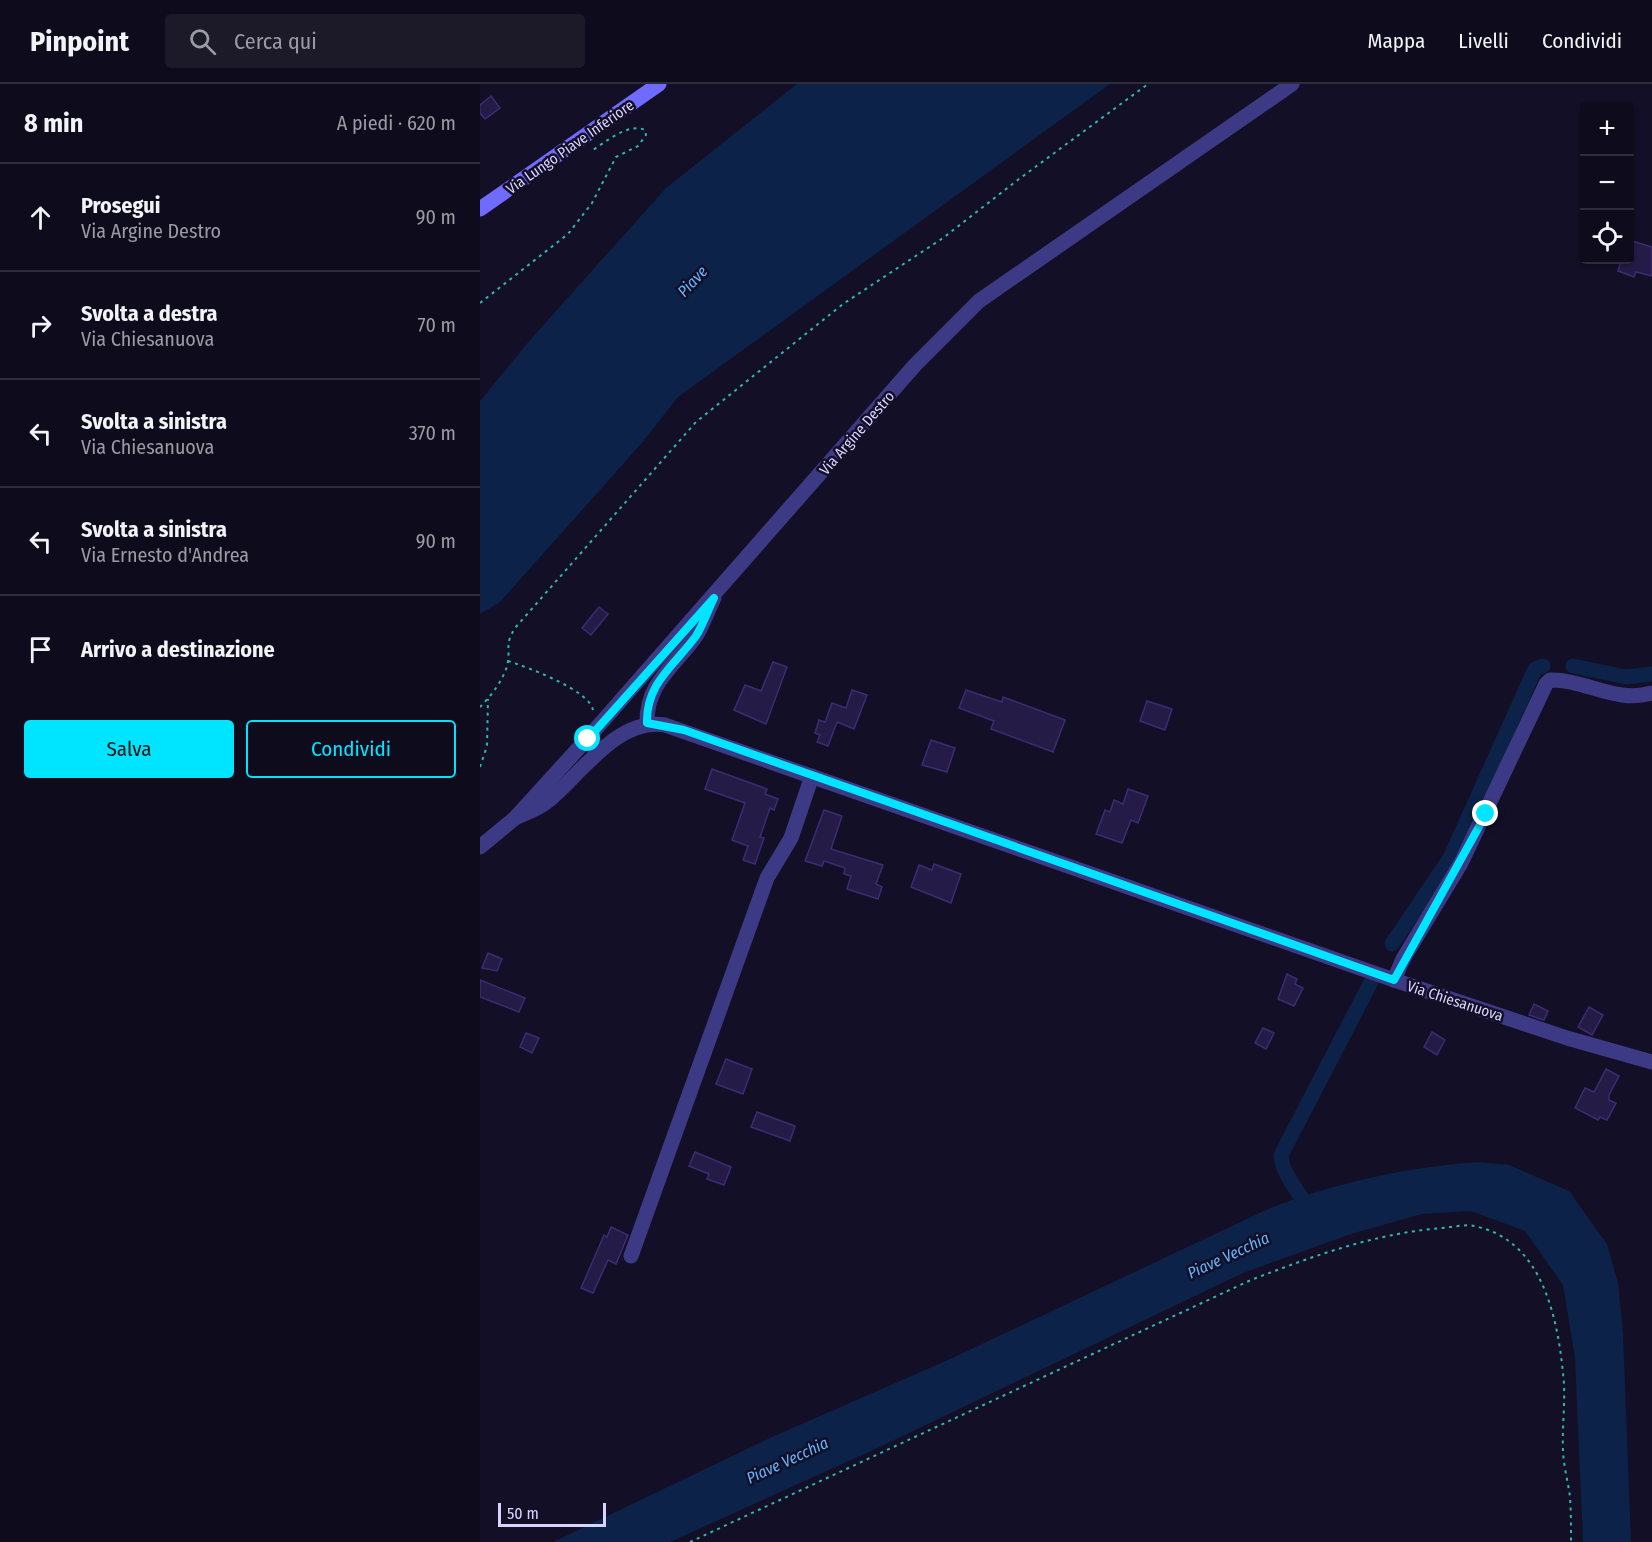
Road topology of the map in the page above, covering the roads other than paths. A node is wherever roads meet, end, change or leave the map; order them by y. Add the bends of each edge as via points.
1 (659, 84) edge
2 (1292, 84) edge
3 (480, 209) edge
4 (714, 598) junction
5 (1652, 693) edge
6 (647, 723) junction
7 (812, 776) junction
8 (515, 818) junction
9 (480, 847) edge
10 (1394, 980) junction
11 (1652, 1062) edge
12 (631, 1256) dead end

1 - 3 main road, Via Lungo Piave Inferiore
2 - 4 street, Via Argine Destro via 979,301 915,365
4 - 6 street via 697,634 652,691
4 - 8 street, Via Argine Destro
5 - 10 street via 1627,696 1566,679 1546,684 1461,863
6 - 7 street, Via Chiesanuova via 684,730
6 - 8 street via 626,732 546,804
7 - 10 street, Via Chiesanuova
7 - 12 street via 792,838 767,878
8 - 9 street, Via Argine Destro
10 - 11 street, Via Chiesanuova

